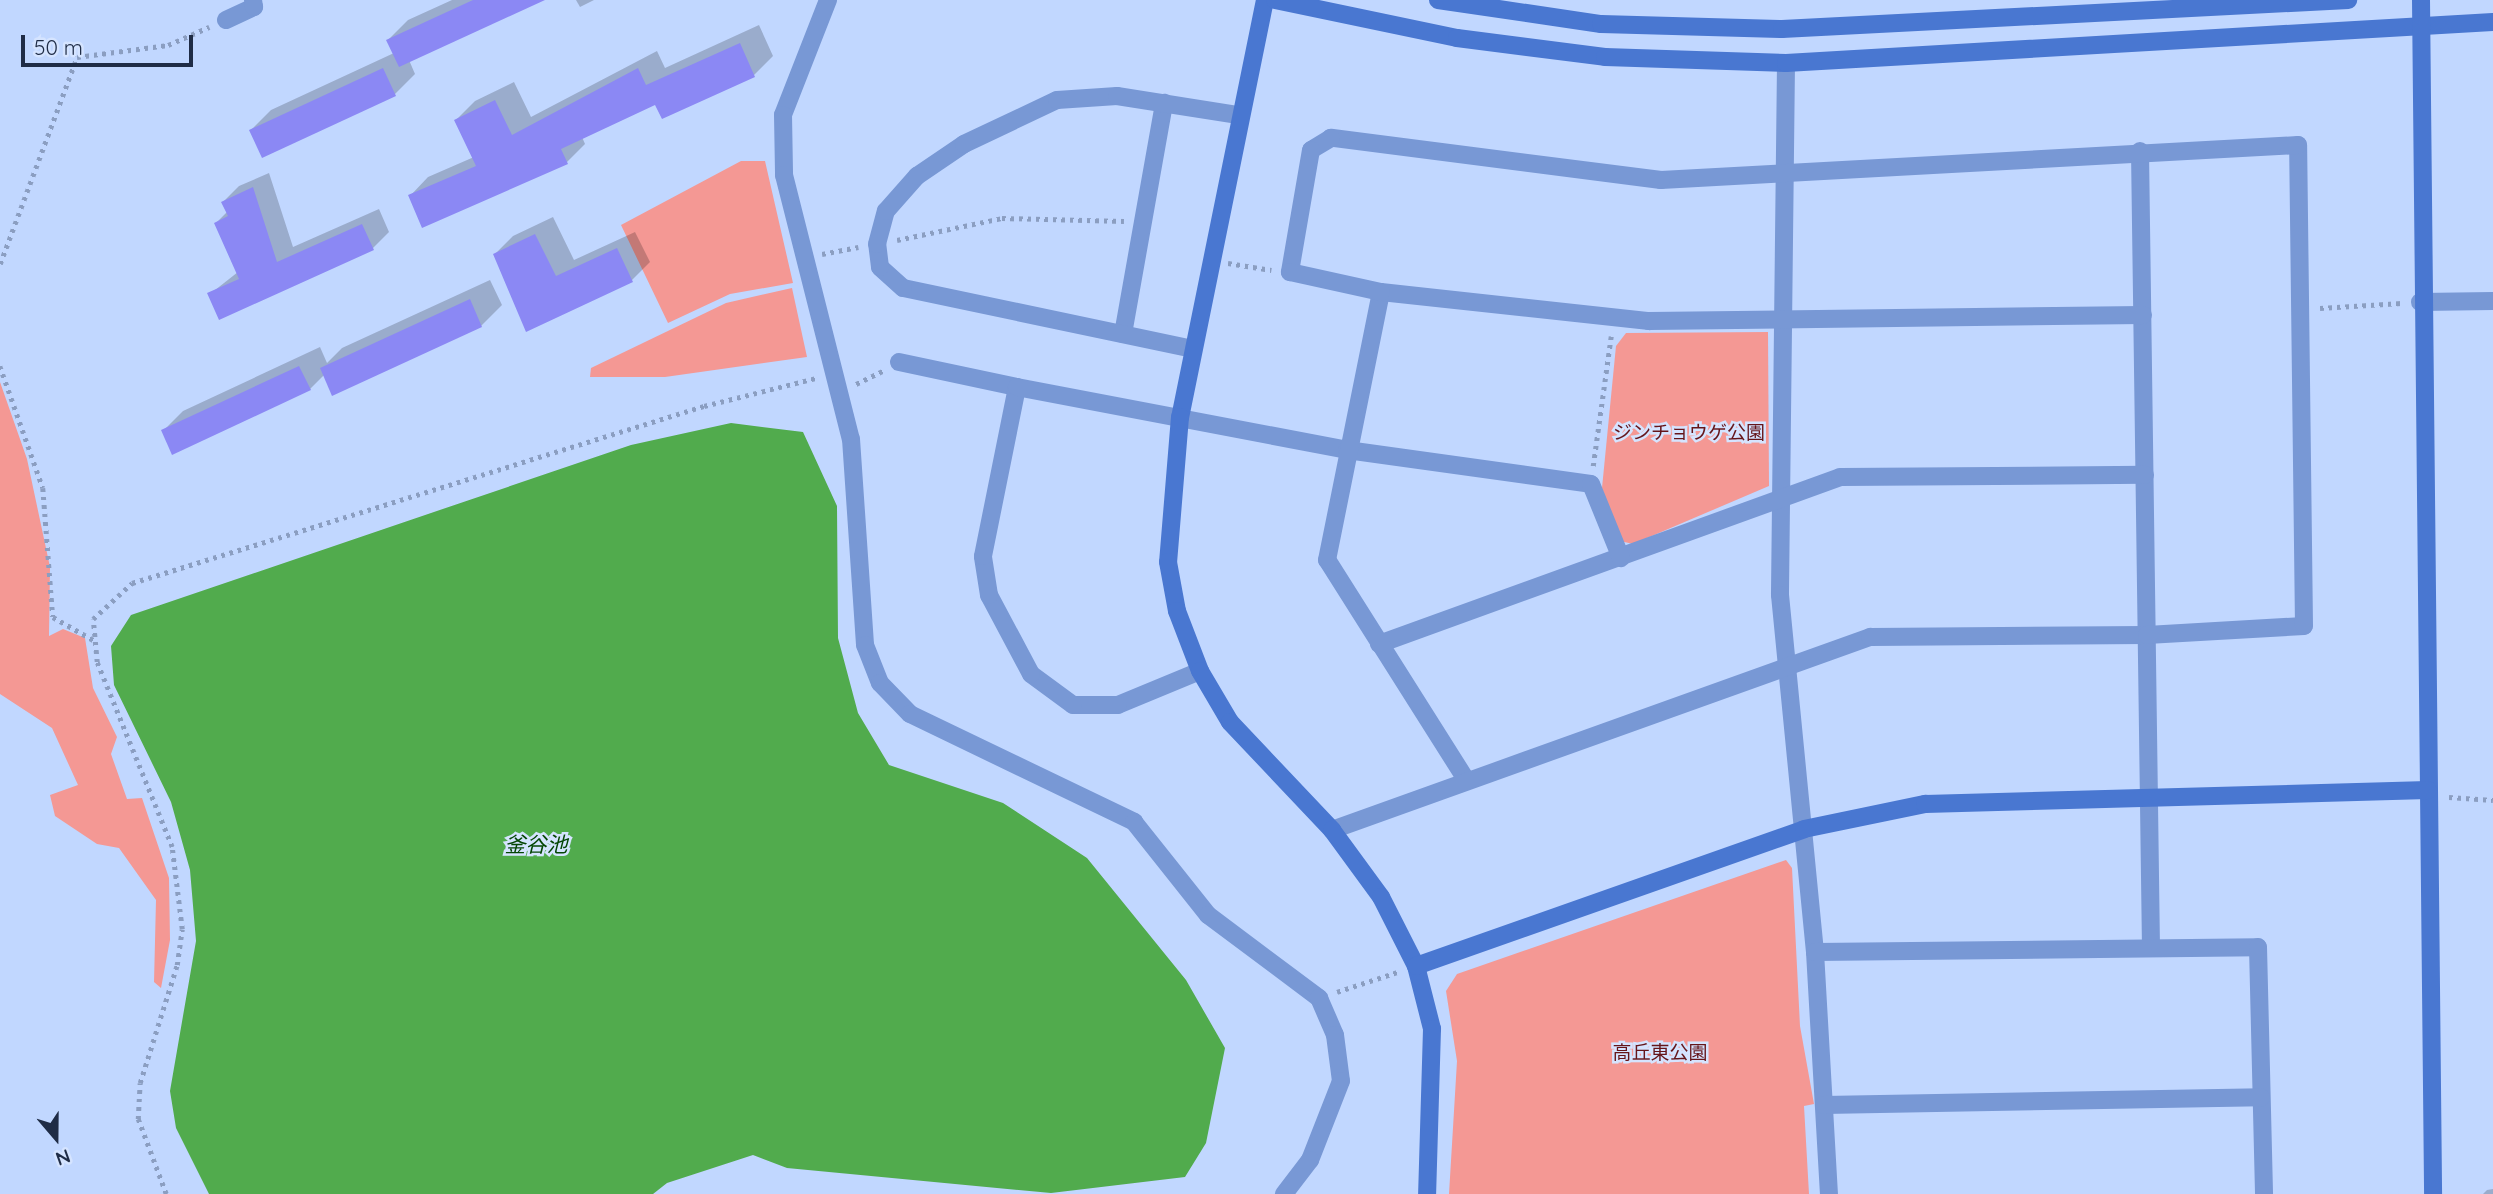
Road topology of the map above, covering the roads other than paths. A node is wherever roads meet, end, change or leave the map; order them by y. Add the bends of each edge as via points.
1 (253, 0) edge
2 (828, 0) edge
3 (1265, 0) edge
4 (1275, 0) edge
5 (1438, 0) edge
6 (2348, 0) edge
7 (2421, 0) edge
8 (226, 20) road end
9 (2493, 22) edge
10 (2421, 27) junction
11 (1786, 63) junction
12 (1164, 103) junction
13 (1239, 115) junction
14 (2140, 151) junction
15 (1785, 172) junction
16 (1381, 292) junction
17 (2493, 301) edge
18 (2420, 302) junction
19 (2143, 315) junction
20 (1784, 322) junction
21 (1123, 334) junction
22 (1193, 349) junction
23 (899, 362) road end
24 (1017, 387) junction
25 (1180, 417) junction
26 (1347, 450) junction
27 (2145, 475) junction
28 (1782, 500) junction
29 (1621, 558) junction
30 (2147, 635) junction
31 (1378, 644) junction
32 (1786, 664) junction
33 (1200, 671) junction
34 (1465, 778) junction
35 (2428, 790) junction
36 (2150, 793) junction
37 (1332, 830) junction
38 (1804, 830) junction
39 (2151, 947) junction
40 (1815, 953) junction
41 (1416, 966) junction
42 (2261, 1097) junction
43 (1824, 1105) junction
44 (1284, 1194) edge
45 (1427, 1194) edge
46 (1829, 1194) edge
47 (2264, 1194) edge
48 (2433, 1194) edge

1 - 8 street via 254,7
2 - 44 street via 783,115 783,175 835,395 851,439 865,645 880,683 910,714 1135,822 1208,915 1319,998 1335,1035 1341,1081 1310,1160
3 - 13 street
4 - 11 street via 1457,38 1605,57
5 - 6 street via 1601,23 1782,29
7 - 10 street
9 - 10 street
10 - 11 street
10 - 18 street
11 - 15 street
12 - 13 street
12 - 21 street
12 - 21 street via 1117,96 1057,100 964,144 917,176 886,211 877,244 880,267 903,288
13 - 22 street
14 - 15 street
14 - 19 street
14 - 30 street via 2298,145 2304,626
15 - 16 street via 1661,180 1331,138 1311,150 1290,272
15 - 20 street
16 - 20 street via 1614,317
16 - 26 street
17 - 18 street
18 - 35 street
19 - 20 street
19 - 27 street
20 - 28 street
21 - 22 street
22 - 25 street
23 - 24 street
24 - 25 street
24 - 33 street via 983,556 989,595 1031,674 1073,705 1118,705
25 - 26 street
25 - 33 street via 1168,562 1177,611
26 - 29 street via 1591,484
26 - 31 street via 1327,560
27 - 28 street via 1840,477
27 - 30 street
28 - 29 street
28 - 32 street
29 - 31 street
30 - 32 street via 1870,637
30 - 36 street
31 - 34 street
32 - 34 street
32 - 38 street
33 - 37 street via 1230,722
34 - 37 street
35 - 36 street
35 - 48 street
36 - 38 street via 1925,804
36 - 39 street
37 - 41 street via 1381,897
38 - 40 street
38 - 41 street
39 - 40 street
39 - 42 street via 2258,947
40 - 43 street
41 - 45 street via 1432,1029
42 - 43 street
42 - 47 street
43 - 46 street

